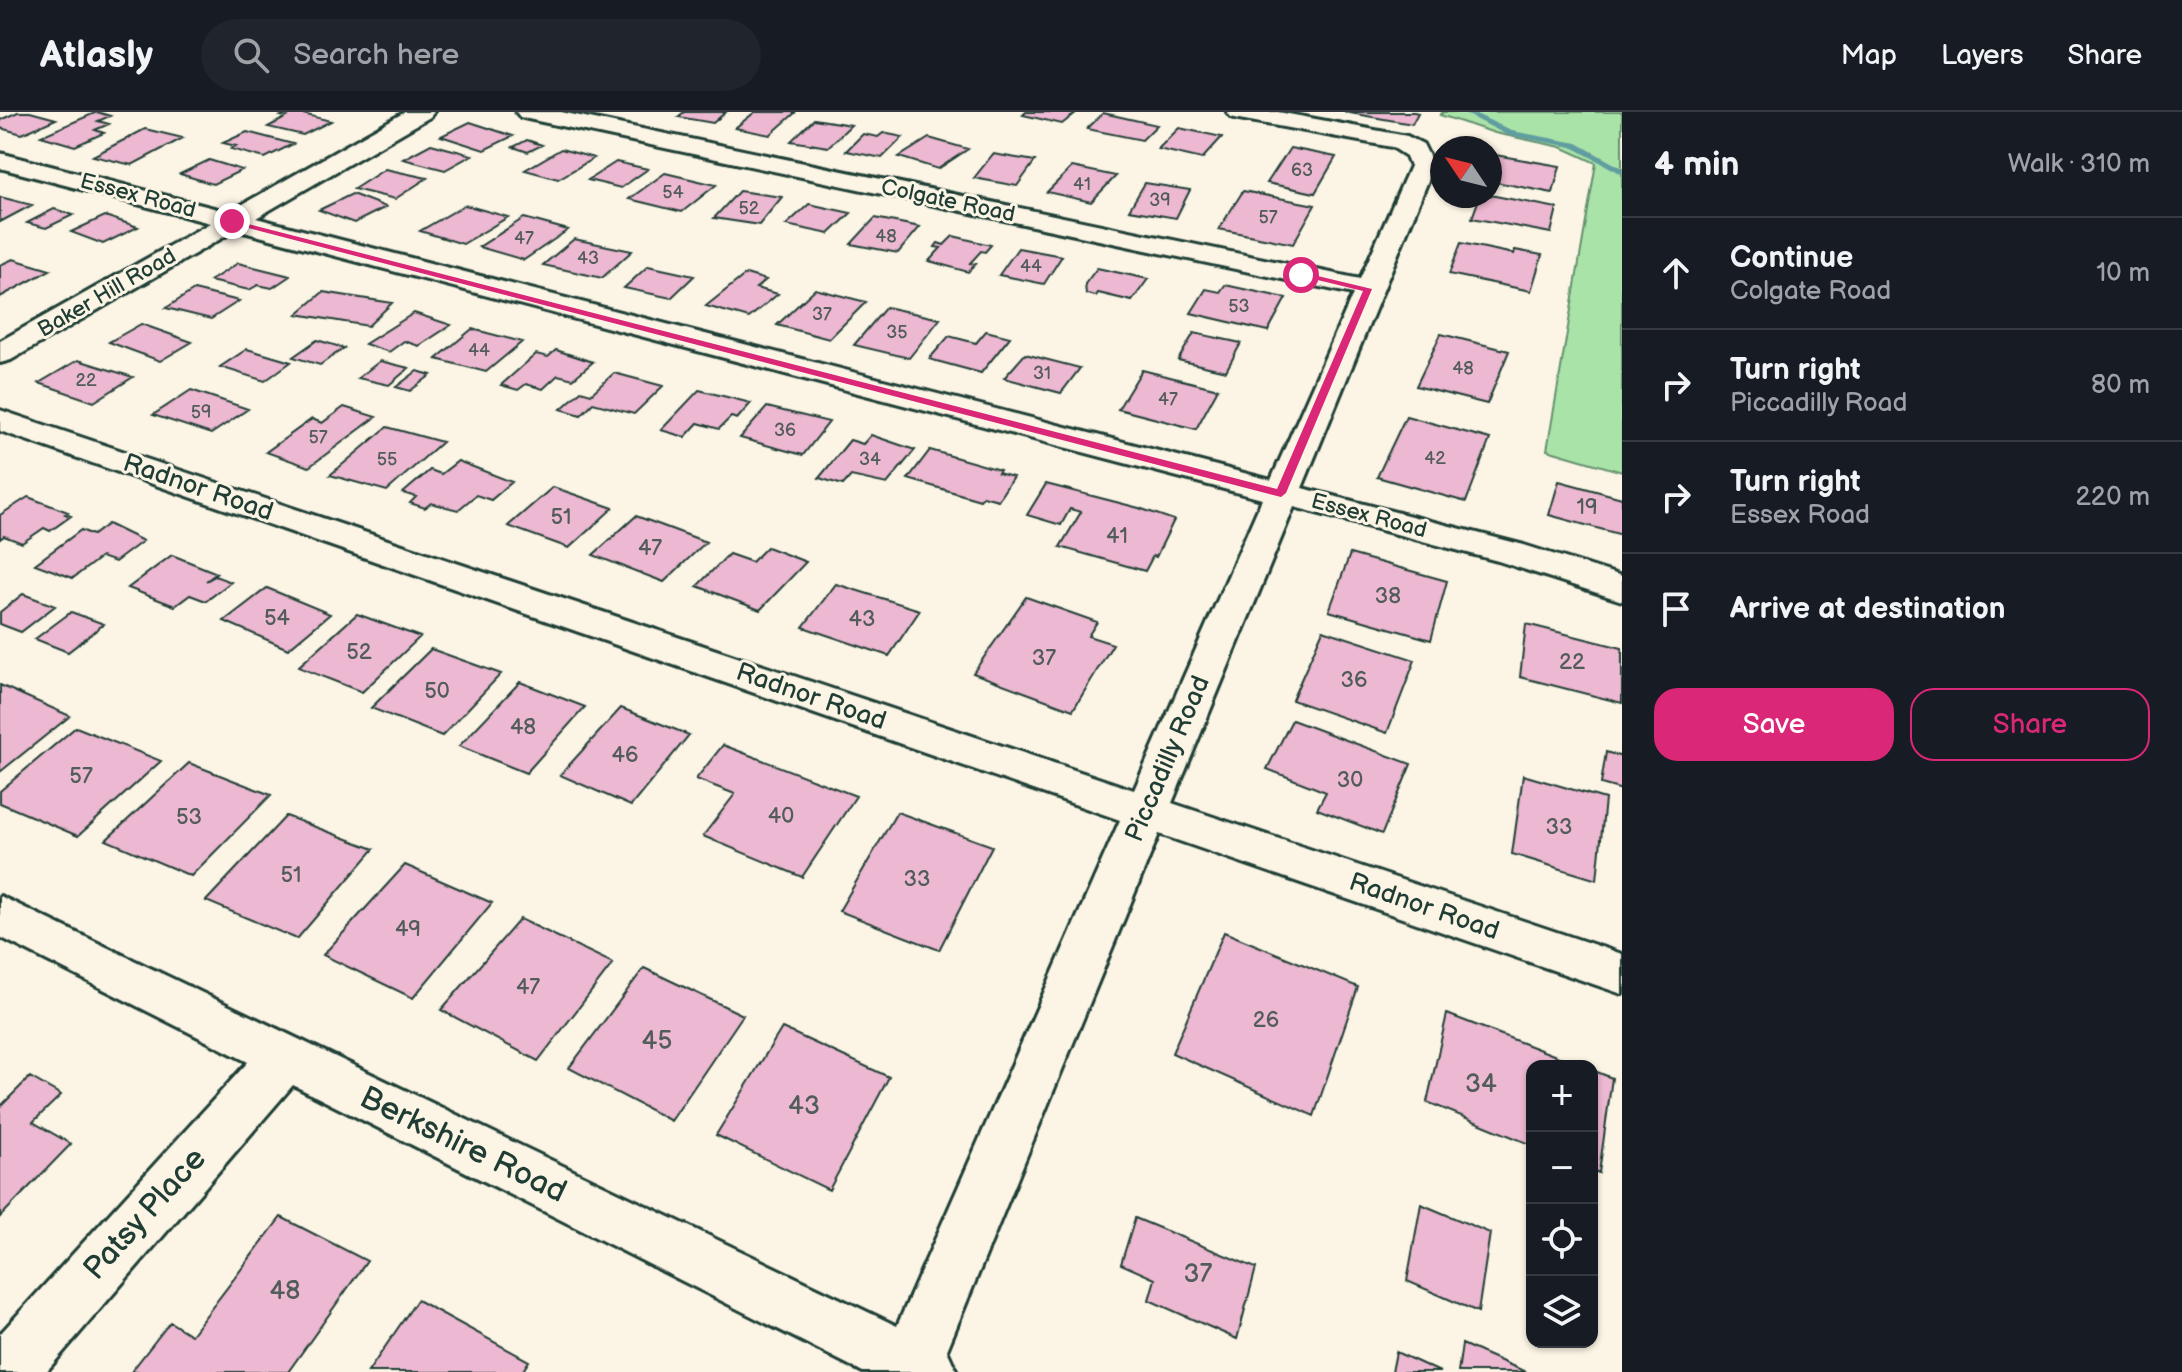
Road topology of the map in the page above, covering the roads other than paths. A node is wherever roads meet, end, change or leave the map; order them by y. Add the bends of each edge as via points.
1 (422, 112) edge
2 (528, 112) edge
3 (1251, 113) edge
4 (0, 160) edge
5 (232, 221) junction
6 (1368, 289) junction
7 (0, 354) edge
8 (0, 420) edge
9 (1281, 493) junction
10 (1622, 589) edge
11 (1145, 812) junction
12 (0, 915) edge
13 (1622, 974) edge
14 (285, 1057) junction
15 (915, 1369) edge
16 (6, 1372) edge

1 - 5 street, Baker Hill Road
2 - 6 street, Colgate Road
3 - 6 street, Piccadilly Road via 1384,138 1413,147 1420,156 1422,166
4 - 5 street, Essex Road
5 - 7 street, Baker Hill Road
5 - 9 street, Essex Road
6 - 9 street, Piccadilly Road
8 - 11 street, Radnor Road
9 - 10 street, Essex Road via 1511,553
9 - 11 street, Piccadilly Road
11 - 13 street, Radnor Road
11 - 15 street, Piccadilly Road
12 - 14 street, Berkshire Road
14 - 15 street, Berkshire Road
14 - 16 street, Patsy Place

